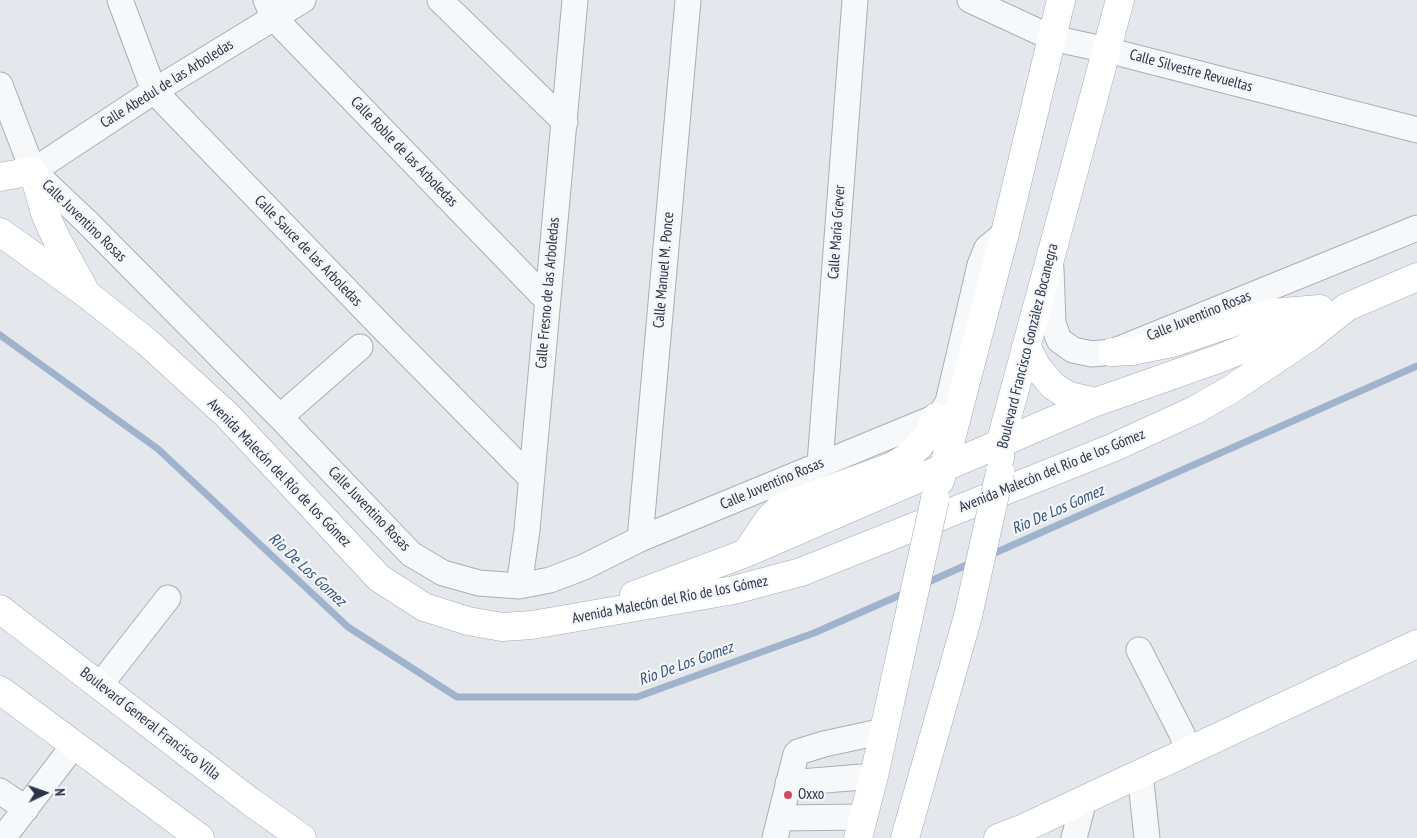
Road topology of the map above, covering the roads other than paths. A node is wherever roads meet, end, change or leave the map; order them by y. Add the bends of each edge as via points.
1 (120, 0) edge
2 (303, 0) edge
3 (440, 0) edge
4 (575, 0) edge
5 (688, 0) edge
6 (855, 0) edge
7 (970, 0) edge
8 (1062, 0) edge
9 (1120, 0) edge
10 (270, 9) edge
11 (1052, 38) junction
12 (1107, 50) junction
13 (0, 84) edge
14 (154, 91) junction
15 (565, 122) junction
16 (1417, 130) edge
17 (33, 171) junction
18 (0, 177) edge
19 (1417, 228) edge
20 (0, 232) edge
21 (1005, 233) junction
22 (1050, 257) junction
23 (1417, 277) edge
24 (88, 295) junction
25 (547, 300) junction
26 (1347, 307) junction
27 (360, 347) dead end
28 (1027, 348) junction
29 (1112, 352) junction
30 (1096, 402) junction
31 (280, 417) junction
32 (936, 417) junction
33 (1000, 444) junction
34 (820, 464) junction
35 (944, 469) junction
36 (532, 478) junction
37 (640, 540) junction
38 (746, 553) junction
39 (519, 586) junction
40 (168, 598) dead end
41 (0, 609) edge
42 (569, 619) junction
43 (1417, 644) edge
44 (1139, 650) dead end
45 (100, 686) junction
46 (0, 691) edge
47 (884, 731) junction
48 (74, 745) junction
49 (1188, 752) junction
50 (1140, 773) junction
51 (874, 776) junction
52 (788, 783) junction
53 (0, 791) edge
54 (1084, 800) junction
55 (26, 809) junction
56 (777, 828) edge
57 (861, 828) edge
58 (4, 832) edge
59 (1030, 833) edge
60 (200, 838) edge
61 (302, 838) edge
62 (905, 838) edge
63 (998, 838) edge
64 (1074, 838) edge
65 (1147, 838) edge

1 - 14 street, Calle Sauce de las Arboledas
2 - 10 street, Calle Abedul de las Arboledas
3 - 15 street
4 - 15 street, Calle Fresno de las Arboledas
5 - 37 street, Calle Manuel M. Ponce
6 - 34 street, Calle María Grever
7 - 11 street, Calle Silvestre Revueltas
8 - 11 main road
9 - 12 main road, Boulevard Francisco González Bocanegra
10 - 14 street, Calle Abedul de las Arboledas
10 - 25 street, Calle Roble de las Arboledas
11 - 12 street, Calle Silvestre Revueltas
11 - 21 main road
12 - 16 street, Calle Silvestre Revueltas
12 - 22 main road, Boulevard Francisco González Bocanegra
13 - 17 street
14 - 17 street, Calle Abedul de las Arboledas
14 - 36 street, Calle Sauce de las Arboledas
15 - 25 street, Calle Fresno de las Arboledas
17 - 18 main road
17 - 24 main road via 46,216
17 - 31 street, Calle Juventino Rosas
19 - 29 street, Calle Juventino Rosas
20 - 24 main road, Avenida Malecón del Río de los Gómez
21 - 32 street via 987,248 980,266 948,402
21 - 35 main road
22 - 28 main road, Boulevard Francisco González Bocanegra
22 - 29 street, Calle Juventino Rosas via 1053,323 1059,340 1073,350 1092,354
23 - 26 main road, Avenida Malecón del Río de los Gómez
24 - 42 main road, Avenida Malecón del Río de los Gómez via 228,416 379,578 424,607 468,622 502,627 532,626
25 - 36 street, Calle Fresno de las Arboledas
26 - 29 main road via 1271,313 1165,344
26 - 30 main road via 1218,359
26 - 42 main road, Avenida Malecón del Río de los Gómez via 1230,390 1195,410 1112,448 810,569 734,590
27 - 31 street
28 - 30 main road via 1053,386 1069,396
28 - 33 main road, Boulevard Francisco González Bocanegra
30 - 33 main road
31 - 39 street, Calle Juventino Rosas via 412,554 443,573 479,583
32 - 34 street, Calle Juventino Rosas
32 - 38 main road via 919,446 891,467 778,510
33 - 35 main road
33 - 62 main road, Boulevard Francisco González Bocanegra, bridge via 1000,472 968,616
34 - 37 street, Calle Juventino Rosas
35 - 38 main road
35 - 47 main road, bridge
36 - 39 street, Calle Fresno de las Arboledas
37 - 39 street, Calle Juventino Rosas via 550,580
38 - 42 main road
40 - 45 street
41 - 45 main road, Boulevard General Francisco Villa
43 - 49 main road
44 - 49 street
45 - 61 main road, Boulevard General Francisco Villa
46 - 48 main road
47 - 51 main road
47 - 52 street via 798,752
48 - 55 street
48 - 60 main road
49 - 50 main road
50 - 54 main road
50 - 65 street
51 - 52 street
51 - 57 main road
52 - 56 street
53 - 55 street
54 - 59 main road
54 - 64 street
55 - 58 street
56 - 57 street
59 - 63 main road

